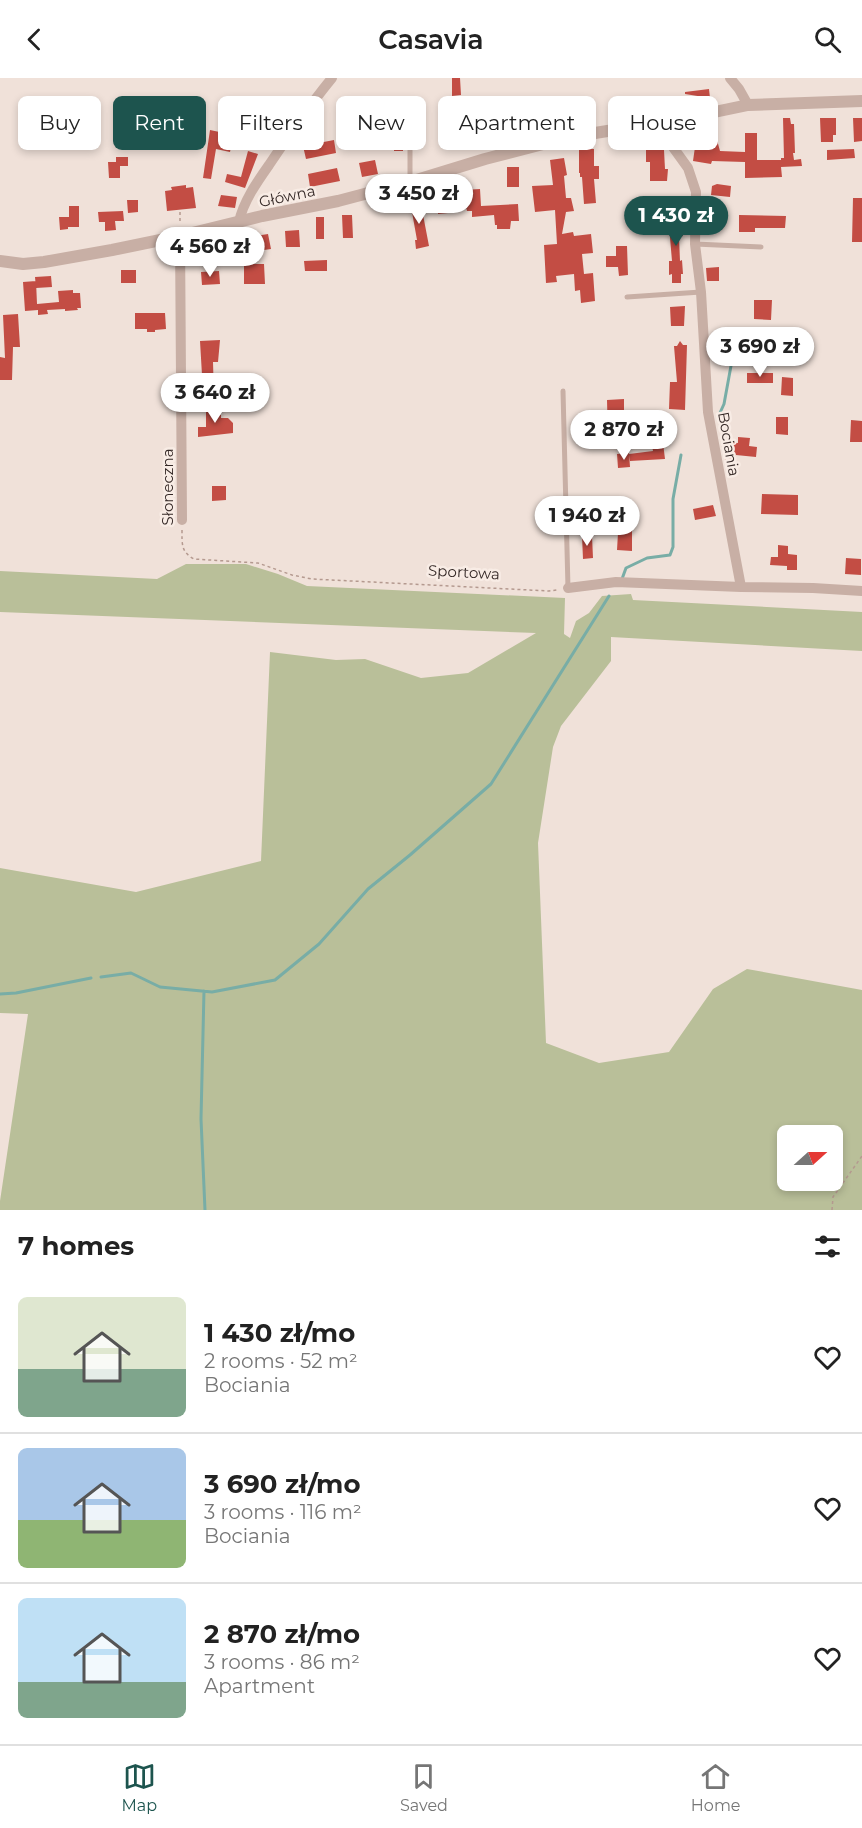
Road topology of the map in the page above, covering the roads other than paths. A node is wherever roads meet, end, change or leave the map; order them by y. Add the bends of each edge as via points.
1 (332, 78) edge
2 (730, 78) edge
3 (862, 101) edge
4 (748, 105) junction
5 (718, 111) edge
6 (608, 131) edge
7 (410, 150) edge
8 (676, 150) edge
9 (410, 182) junction
10 (239, 222) junction
11 (180, 236) junction
12 (695, 244) junction
13 (761, 247) dead end
14 (1, 264) edge
15 (701, 292) junction
16 (627, 297) dead end
17 (563, 391) dead end
18 (182, 520) road end
19 (741, 587) junction
20 (568, 588) joint
21 (862, 591) edge

1 - 10 street via 260,178
2 - 4 street
3 - 4 street, Główna
4 - 5 street, Główna
6 - 9 street, Główna via 546,142
7 - 9 lane
8 - 12 street, Bociania via 692,176 696,192
9 - 10 street, Główna
10 - 11 street, Główna
11 - 14 street, Główna via 44,262
11 - 18 street, Słoneczna
12 - 13 lane
12 - 15 street, Bociania
15 - 16 lane
15 - 19 street, Bociania via 708,412
17 - 20 lane
19 - 20 street via 616,582
19 - 21 street

